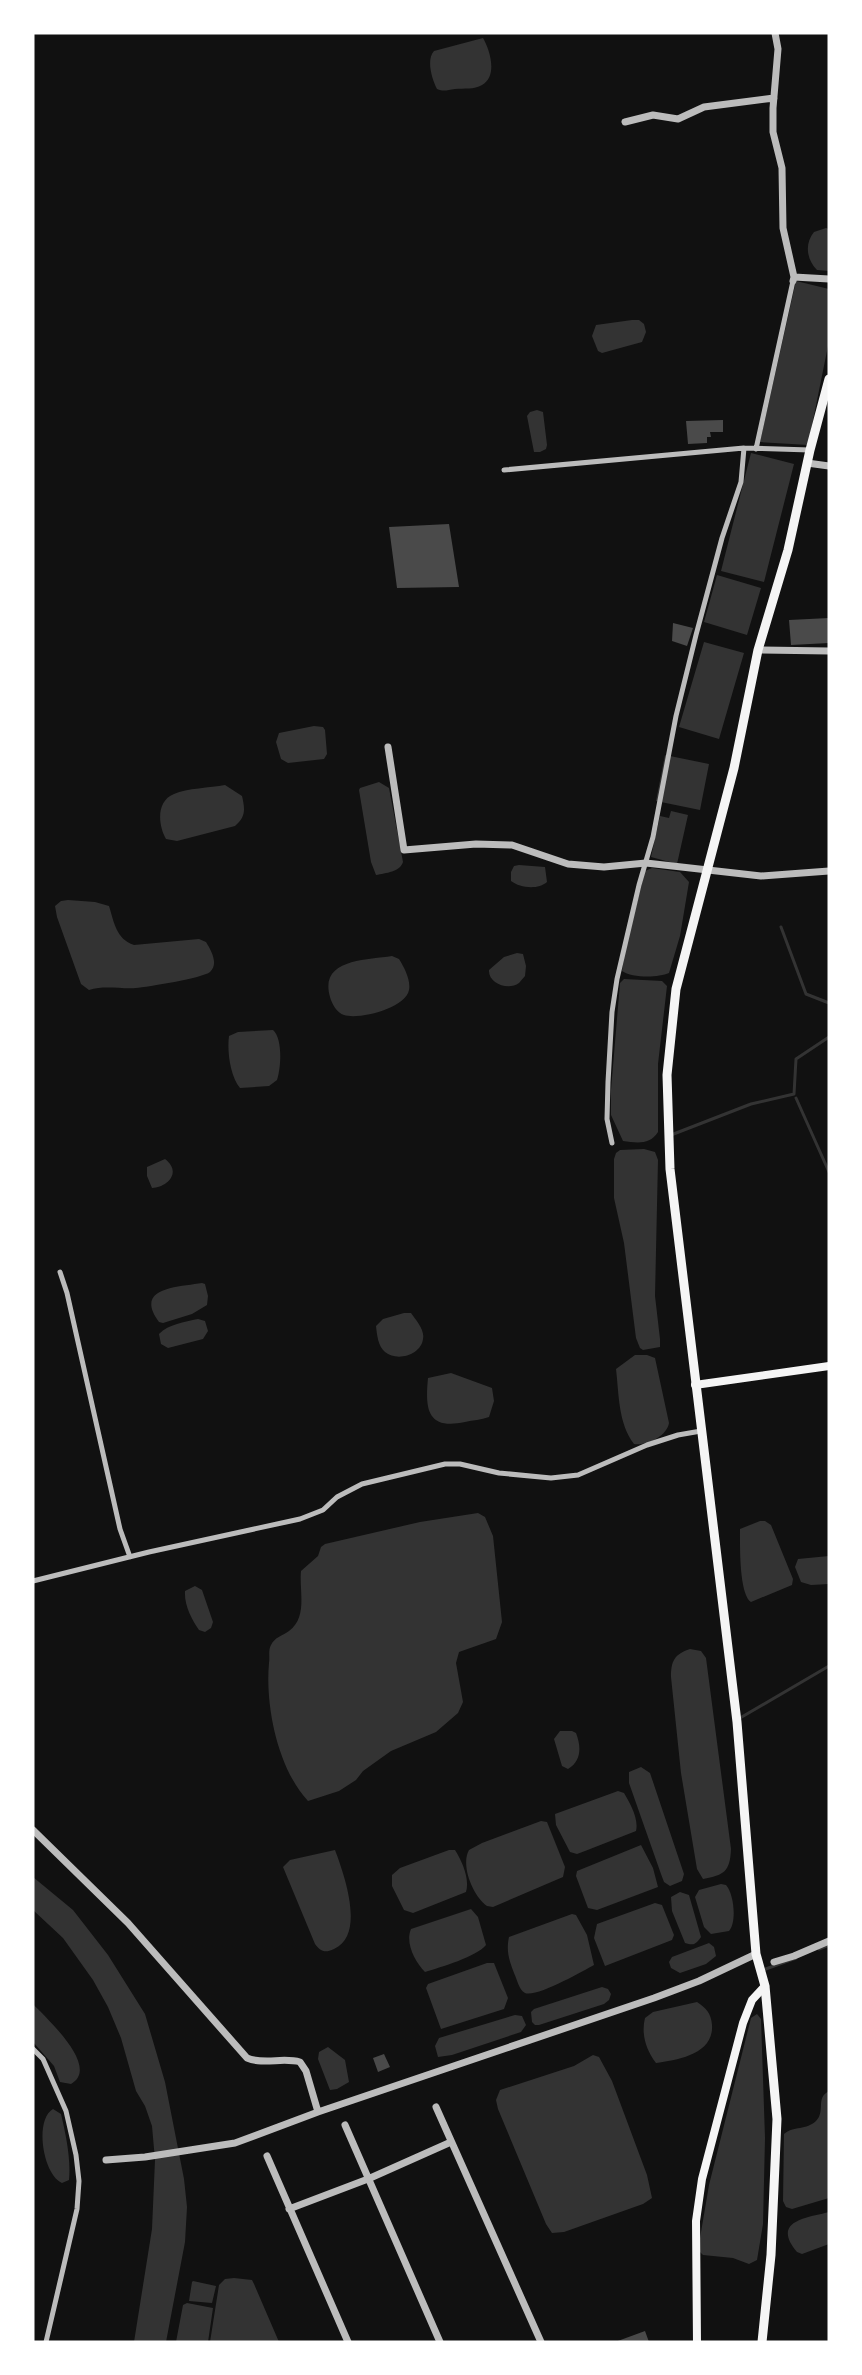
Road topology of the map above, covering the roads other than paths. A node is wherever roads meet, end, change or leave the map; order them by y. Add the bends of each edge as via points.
1 (775, 33) edge
2 (774, 98) junction
3 (625, 122) dead end
4 (794, 279) junction
5 (829, 279) edge
6 (829, 379) edge
7 (744, 448) junction
8 (756, 449) junction
9 (810, 450) junction
10 (807, 463) junction
11 (829, 466) edge
12 (504, 470) dead end
13 (758, 650) junction
14 (829, 651) edge
15 (388, 747) dead end
16 (646, 863) junction
17 (706, 870) junction
18 (829, 871) edge
19 (612, 1143) dead end
20 (60, 1272) dead end
21 (829, 1366) edge
22 (695, 1385) junction
23 (701, 1431) junction
24 (130, 1557) junction
25 (33, 1581) edge
26 (33, 1830) edge
27 (829, 1941) edge
28 (756, 1954) junction
29 (774, 1962) dead end
30 (765, 1986) junction
31 (33, 2049) edge
32 (436, 2108) dead end
33 (318, 2112) junction
34 (345, 2125) dead end
35 (451, 2142) junction
36 (267, 2156) dead end
37 (106, 2160) dead end
38 (368, 2179) junction
39 (289, 2209) junction
40 (46, 2342) edge
41 (348, 2342) edge
42 (440, 2342) edge
43 (541, 2342) edge
44 (697, 2342) edge
45 (762, 2342) edge

1 - 2 street
2 - 3 street via 704,107 678,119 653,115
2 - 4 street via 773,132 782,168 783,228
4 - 5 street
4 - 8 street
6 - 9 highway
7 - 8 street
7 - 12 street
7 - 16 street via 741,482 696,635
8 - 9 street
9 - 10 highway
10 - 11 street
10 - 13 highway via 788,550
13 - 14 street
13 - 17 highway via 734,768
15 - 16 street via 404,850 512,845 568,864 604,867
16 - 17 street
16 - 19 street via 612,1012 607,1119
17 - 18 street via 761,876
17 - 22 highway via 676,989 667,1075 670,1169
20 - 24 street via 120,1529
21 - 22 main road
22 - 23 highway
23 - 24 street via 647,1445 578,1475 551,1478 446,1464 362,1484 336,1497 323,1510 300,1519
23 - 28 highway via 737,1722
24 - 25 street
26 - 33 street via 128,1923 247,2058 256,2062 300,2062
27 - 29 street
28 - 30 highway
28 - 33 street via 654,1998
30 - 44 main road via 752,2000 743,2023 702,2179 696,2221
30 - 45 highway via 777,2119 771,2255
31 - 40 street via 44,2059 66,2111 79,2181 77,2209
32 - 35 street
33 - 37 street via 235,2143
34 - 38 street
35 - 38 street
35 - 43 street
36 - 39 street
38 - 39 street
38 - 42 street
39 - 41 street

